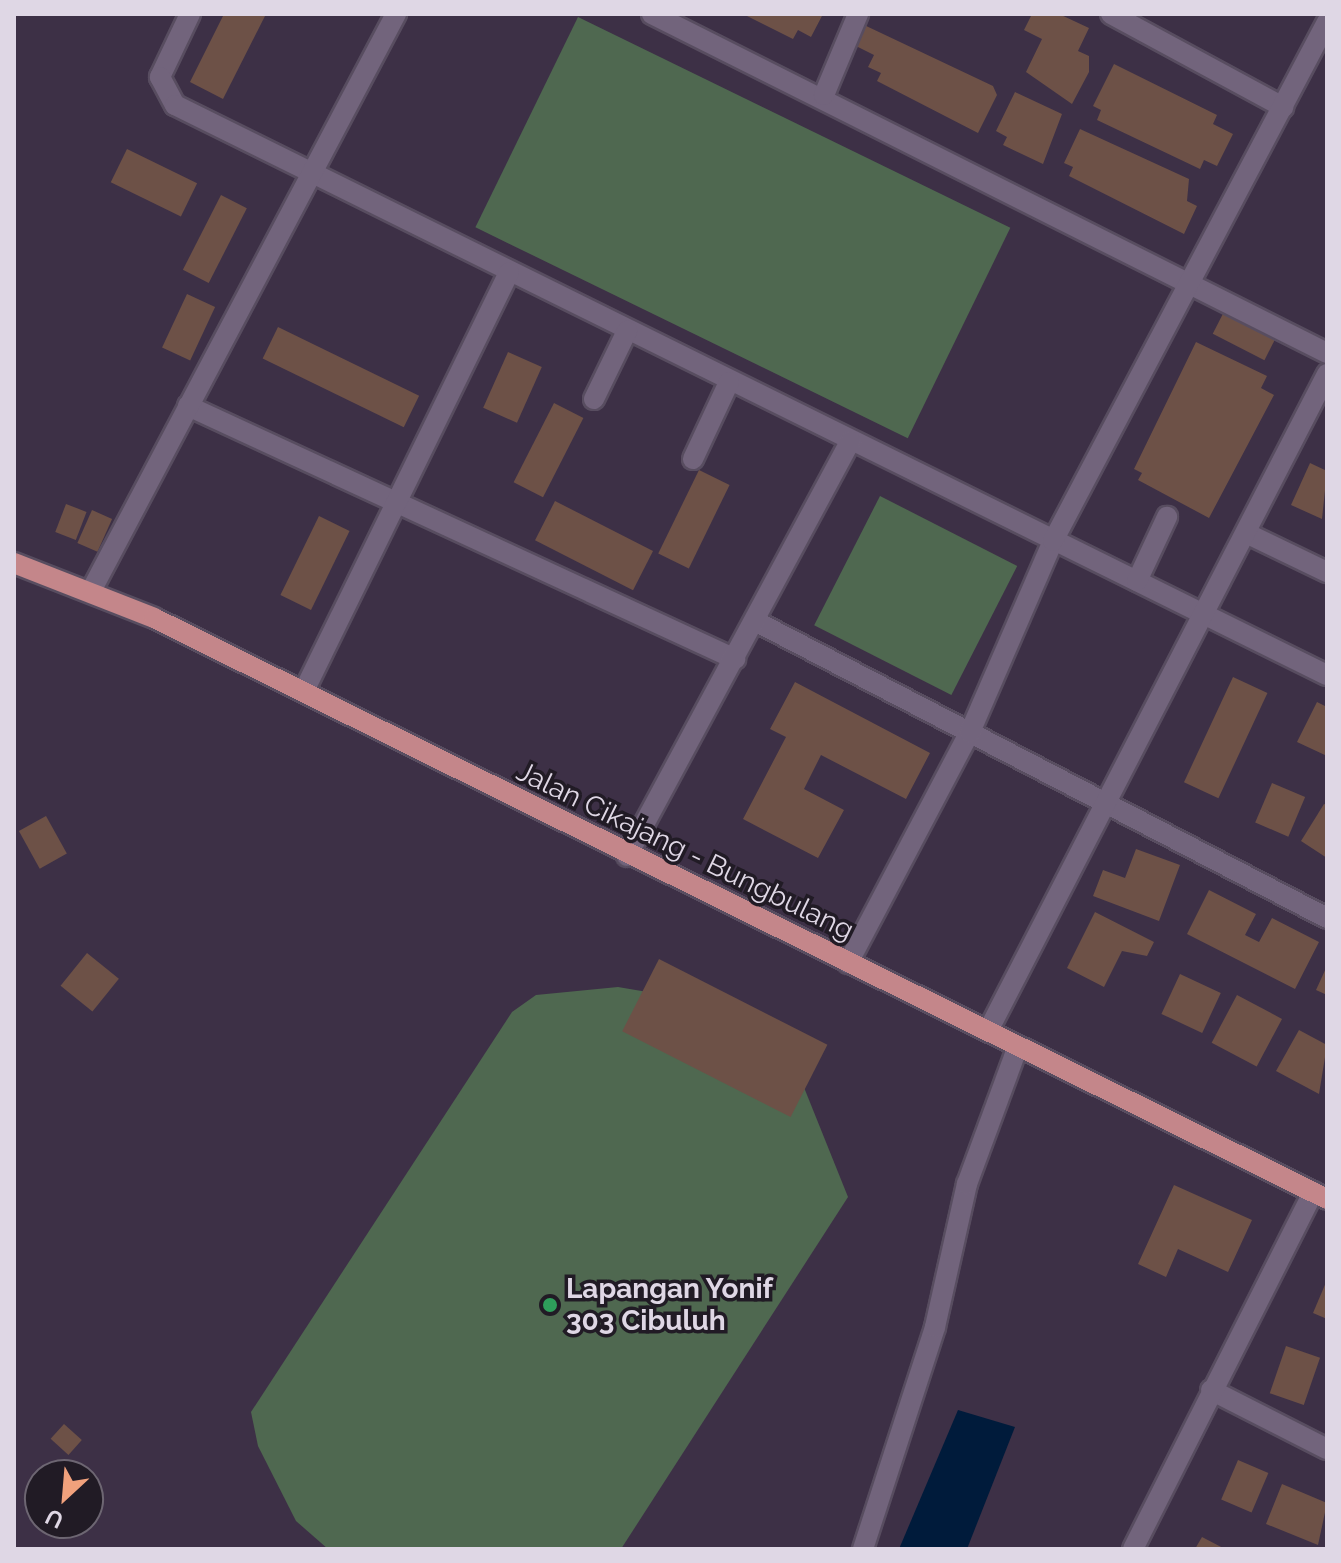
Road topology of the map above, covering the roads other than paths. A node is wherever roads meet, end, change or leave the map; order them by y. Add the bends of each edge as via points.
1 (190, 14) edge
2 (396, 14) edge
3 (652, 14) edge
4 (858, 14) edge
5 (1111, 14) edge
6 (1327, 22) edge
7 (824, 95) junction
8 (1283, 107) junction
9 (313, 177) junction
10 (509, 273) junction
11 (1189, 289) junction
12 (627, 331) junction
13 (1327, 353) edge
14 (1327, 374) edge
15 (729, 382) junction
16 (594, 399) dead end
17 (188, 406) junction
18 (850, 441) junction
19 (693, 459) dead end
20 (403, 501) junction
21 (1167, 517) dead end
22 (1248, 534) junction
23 (1053, 541) junction
24 (14, 563) edge
25 (1327, 572) edge
26 (1137, 581) junction
27 (91, 591) junction
28 (1207, 614) junction
29 (755, 621) junction
30 (735, 659) junction
31 (1327, 675) edge
32 (304, 691) junction
33 (970, 732) junction
34 (1106, 809) junction
35 (627, 856) junction
36 (1327, 918) edge
37 (848, 963) junction
38 (989, 1029) junction
39 (1017, 1049) junction
40 (1320, 1195) edge
41 (1211, 1390) junction
42 (1327, 1449) edge
43 (863, 1549) edge
44 (1133, 1549) edge

1 - 9 street via 160,77 167,98
2 - 9 street
3 - 7 street
4 - 7 street
5 - 8 street
6 - 8 street
7 - 11 street
8 - 11 street
9 - 10 street
9 - 17 street
10 - 12 street
10 - 20 street
11 - 13 street
11 - 23 street
12 - 15 street
12 - 16 street
14 - 22 street
15 - 18 street
15 - 19 street
17 - 20 street
17 - 27 street
18 - 23 street
18 - 29 street
20 - 30 street
20 - 32 street
21 - 26 street
22 - 25 street
22 - 28 street
23 - 26 street
23 - 33 street
24 - 27 main road, Jalan Cikajang - Bungbulang
26 - 28 street
27 - 32 main road, Jalan Cikajang - Bungbulang
28 - 31 street
28 - 34 street
29 - 30 street
29 - 33 street
30 - 35 street
32 - 35 main road, Jalan Cikajang - Bungbulang
33 - 34 street
33 - 37 street
34 - 36 street
34 - 38 street
35 - 37 main road, Jalan Cikajang - Bungbulang
37 - 38 main road, Jalan Cikajang - Bungbulang
38 - 39 main road, Jalan Cikajang - Bungbulang
39 - 40 main road, Jalan Cikajang - Bungbulang
39 - 43 street via 967,1184 935,1327
40 - 41 street
41 - 42 street
41 - 44 street

